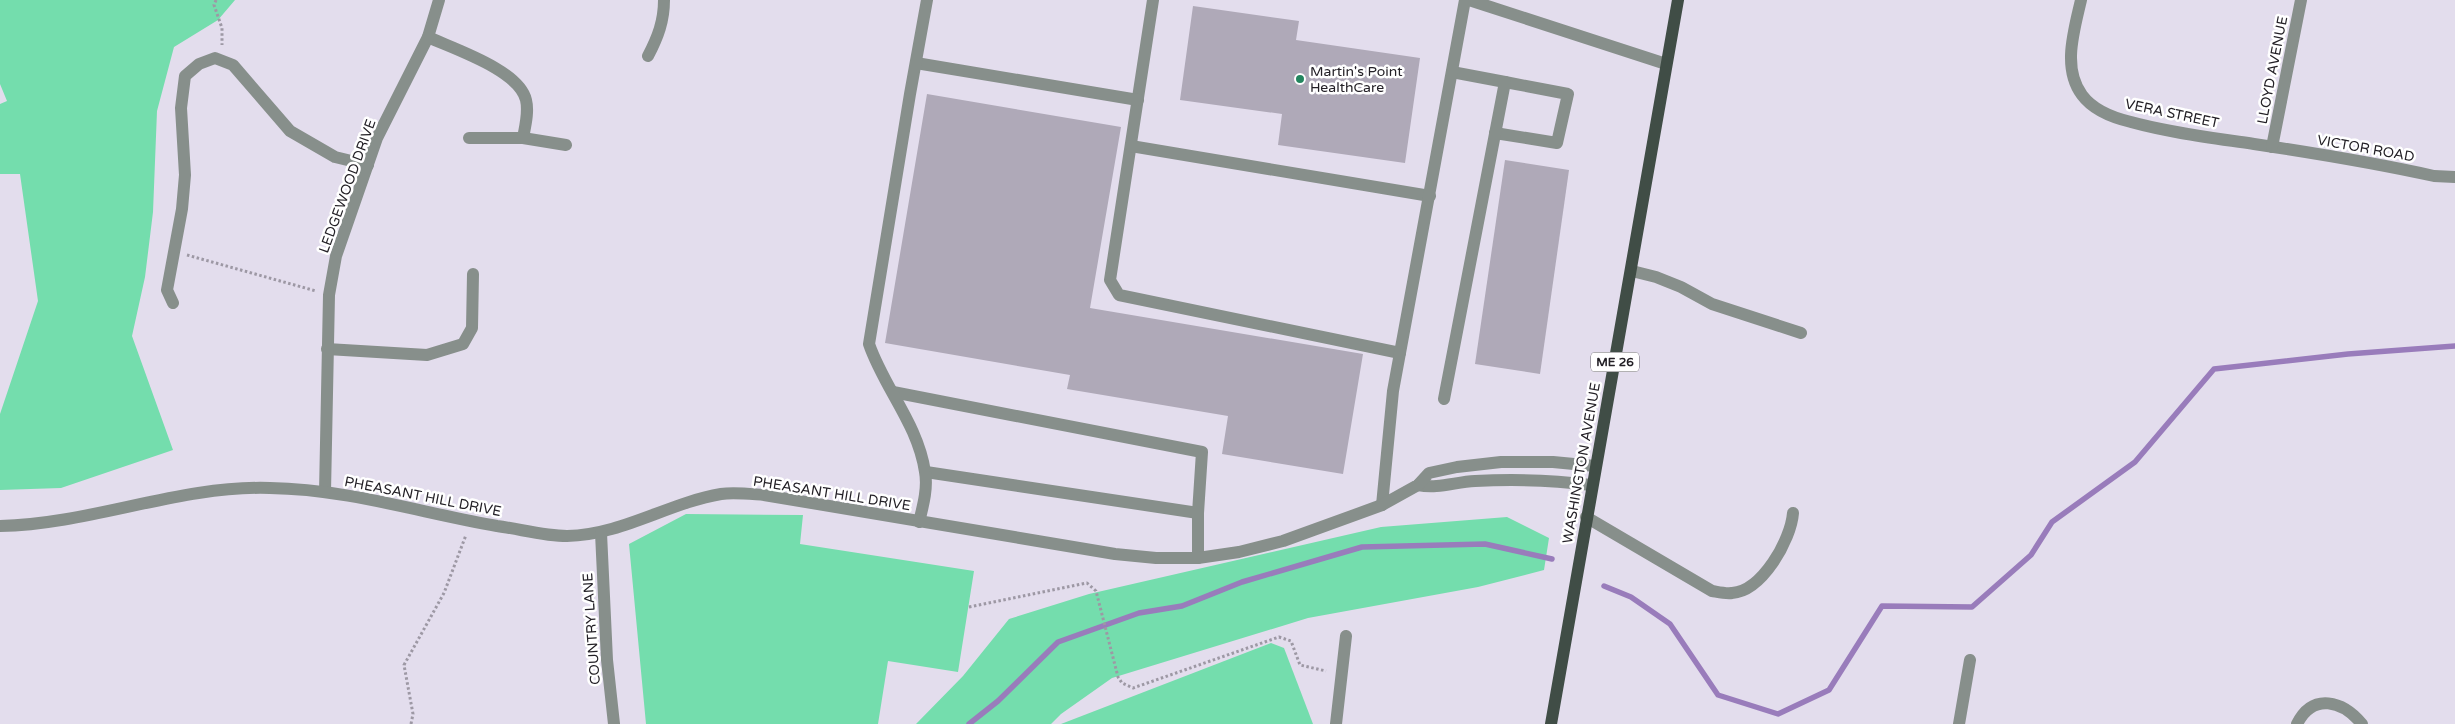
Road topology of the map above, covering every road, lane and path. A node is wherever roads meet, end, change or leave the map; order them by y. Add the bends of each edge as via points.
1 (216, 0) edge
2 (439, 0) edge
3 (664, 0) edge
4 (928, 0) edge
5 (1153, 0) edge
6 (1465, 0) edge
7 (1469, 0) edge
8 (1678, 0) edge
9 (2081, 0) edge
10 (2301, 0) edge
11 (428, 37) junction
12 (648, 56) dead end
13 (222, 60) junction
14 (916, 63) junction
15 (1666, 64) junction
16 (1452, 72) junction
17 (1505, 82) junction
18 (1138, 100) junction
19 (1495, 133) junction
20 (469, 138) dead end
21 (523, 138) junction
22 (566, 145) dead end
23 (1131, 146) junction
24 (2272, 147) junction
25 (368, 165) junction
26 (2455, 177) edge
27 (1430, 196) junction
28 (192, 256) dead end
29 (1632, 271) junction
30 (473, 274) dead end
31 (315, 291) dead end
32 (173, 303) dead end
33 (1801, 334) dead end
34 (327, 349) junction
35 (1400, 353) junction
36 (892, 392) junction
37 (1444, 399) dead end
38 (1595, 466) junction
39 (926, 472) junction
40 (1418, 485) junction
41 (1591, 485) junction
42 (325, 492) junction
43 (1382, 505) junction
44 (1198, 513) junction
45 (1793, 513) dead end
46 (1586, 517) junction
47 (469, 521) junction
48 (919, 522) junction
49 (0, 526) edge
50 (600, 533) junction
51 (1198, 558) junction
52 (969, 607) dead end
53 (1346, 636) dead end
54 (1970, 660) dead end
55 (1327, 671) dead end
56 (411, 724) edge
57 (614, 724) edge
58 (1336, 724) edge
59 (1551, 724) edge
60 (1959, 724) edge
61 (2298, 724) edge
62 (2362, 724) edge

1 - 13 path via 214,5 222,28
2 - 11 street, LEDGEWOOD DRIVE
3 - 12 street via 664,17
4 - 14 street
5 - 18 street
6 - 16 street
7 - 15 street
8 - 15 main road, WASHINGTON AVENUE / ME 26
9 - 24 street, VERA STREET via 2070,68 2074,84 2097,108 2132,122
10 - 24 street, LLOYD AVENUE
11 - 21 street via 503,72 516,83 526,99
11 - 25 street, LEDGEWOOD DRIVE via 377,138
13 - 25 street via 233,65 290,131 335,157
13 - 32 street via 215,58 199,64 185,76 181,108 185,175 167,290
14 - 18 street
14 - 36 street via 870,344 876,365
15 - 29 main road, WASHINGTON AVENUE / ME 26
16 - 17 street
16 - 27 street
17 - 19 street
17 - 19 street via 1568,94 1557,144
18 - 23 street
19 - 37 street
20 - 21 street
21 - 22 street
23 - 27 street
23 - 35 street via 1110,280 1119,295
24 - 26 street, VICTOR ROAD
25 - 34 street, LEDGEWOOD DRIVE via 336,256 329,295
27 - 35 street
28 - 31 path
29 - 33 street via 1681,287 1712,304
29 - 38 main road, WASHINGTON AVENUE / ME 26
30 - 34 street via 472,328 463,344 427,355
34 - 42 street, LEDGEWOOD DRIVE
35 - 43 street
36 - 39 street via 916,437
36 - 44 street via 1202,452
38 - 40 street, PHEASANT HILL DRIVE via 1553,462 1479,464 1429,473
38 - 41 main road, WASHINGTON AVENUE / ME 26
39 - 44 street
39 - 48 street
40 - 41 street via 1432,488 1471,481 1521,479
40 - 43 street, PHEASANT HILL DRIVE
41 - 46 main road, WASHINGTON AVENUE / ME 26
42 - 47 street, PHEASANT HILL DRIVE
42 - 49 street, PHEASANT HILL DRIVE via 228,488 58,521
43 - 51 street, PHEASANT HILL DRIVE via 1283,541
44 - 51 street
45 - 46 street via 1792,528 1776,559 1754,584 1733,594 1712,591
46 - 59 main road, WASHINGTON AVENUE / ME 26
47 - 50 street, PHEASANT HILL DRIVE via 566,536
47 - 56 path via 465,542 444,593 404,665 413,714
48 - 50 street, PHEASANT HILL DRIVE via 764,495 722,494
48 - 51 street, PHEASANT HILL DRIVE via 1115,554
50 - 57 street, COUNTRY LANE
52 - 55 path via 1087,584 1096,592 1118,677 1122,683 1134,688 1279,636 1291,641 1300,665
53 - 58 street
54 - 60 street
61 - 62 street via 2304,712 2320,704 2339,704

